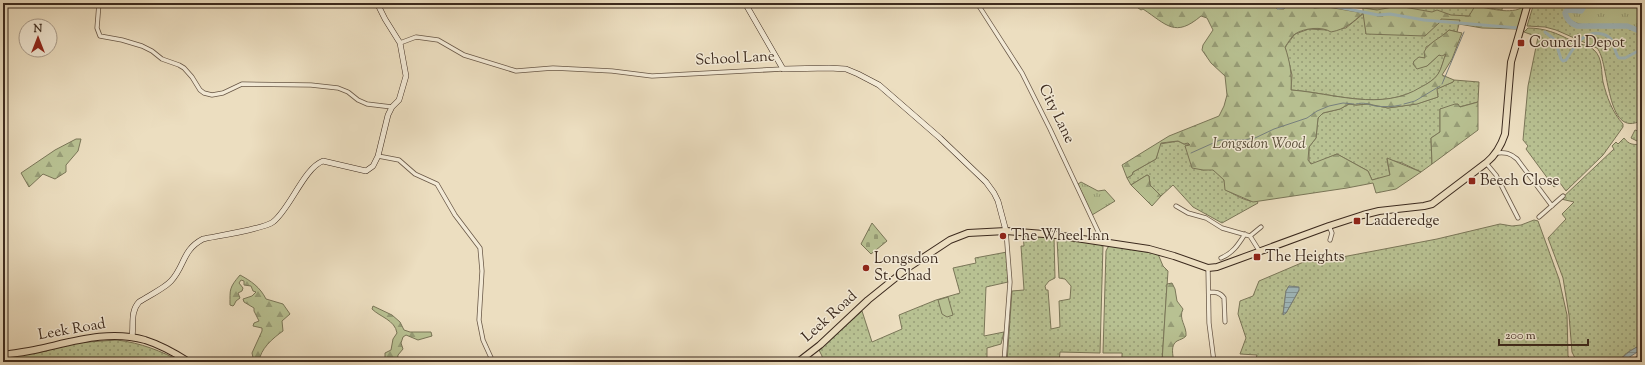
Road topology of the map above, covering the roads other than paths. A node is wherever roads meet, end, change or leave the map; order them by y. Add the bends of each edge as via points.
1 (99, 3) edge
2 (377, 3) edge
3 (745, 3) edge
4 (978, 3) edge
5 (1528, 3) edge
6 (400, 43) junction
7 (783, 69) junction
8 (392, 107) junction
9 (1497, 153) junction
10 (378, 156) junction
11 (1486, 163) junction
12 (1562, 196) dead end
13 (1176, 206) dead end
14 (1552, 206) junction
15 (1539, 217) dead end
16 (1518, 218) dead end
17 (1329, 226) junction
18 (1261, 227) dead end
19 (1006, 231) junction
20 (1245, 234) junction
21 (1250, 236) junction
22 (1330, 240) dead end
23 (1103, 242) junction
24 (1260, 252) junction
25 (1221, 258) dead end
26 (1208, 268) junction
27 (1209, 292) junction
28 (1226, 322) dead end
29 (132, 337) junction
30 (3, 355) edge
31 (189, 362) edge
32 (493, 362) edge
33 (800, 362) edge
34 (1004, 362) edge
35 (1214, 362) edge

1 - 8 street via 96,28 100,36 142,46 162,59 179,65 204,93 223,93 242,84 311,85 338,88 368,104
2 - 6 street
3 - 7 street
4 - 23 street, City Lane via 1022,73
5 - 9 highway via 1511,62 1505,134
6 - 7 street, School Lane via 416,37 438,40 464,55 516,71 553,68 652,76
6 - 8 street via 406,76 399,100
7 - 19 street, School Lane via 846,69 879,85 986,182 998,201
8 - 10 street
9 - 11 highway
9 - 14 street via 1505,152 1517,159
10 - 29 street via 373,166 366,171 323,160 313,167 272,223 203,239 196,243 189,249 177,275 170,283 136,306 132,318
10 - 32 street via 399,160 416,174 438,184 455,214 480,248 482,270 479,320 483,340
11 - 16 street via 1496,175
11 - 17 highway via 1432,204 1379,211
12 - 14 street
13 - 20 street via 1188,213 1206,218 1222,228
14 - 15 street
17 - 22 street via 1332,233
17 - 24 highway
18 - 21 street
19 - 23 highway
19 - 33 highway, Leek Road via 968,234 938,247 909,266 868,300
19 - 34 street via 1010,282
20 - 21 street
20 - 25 street via 1236,248
21 - 24 street
23 - 26 highway via 1149,249
24 - 26 highway
26 - 27 street
27 - 28 street via 1217,292 1224,298
27 - 35 street via 1209,323
29 - 30 highway, Leek Road via 101,336
29 - 31 highway, Leek Road via 160,346

